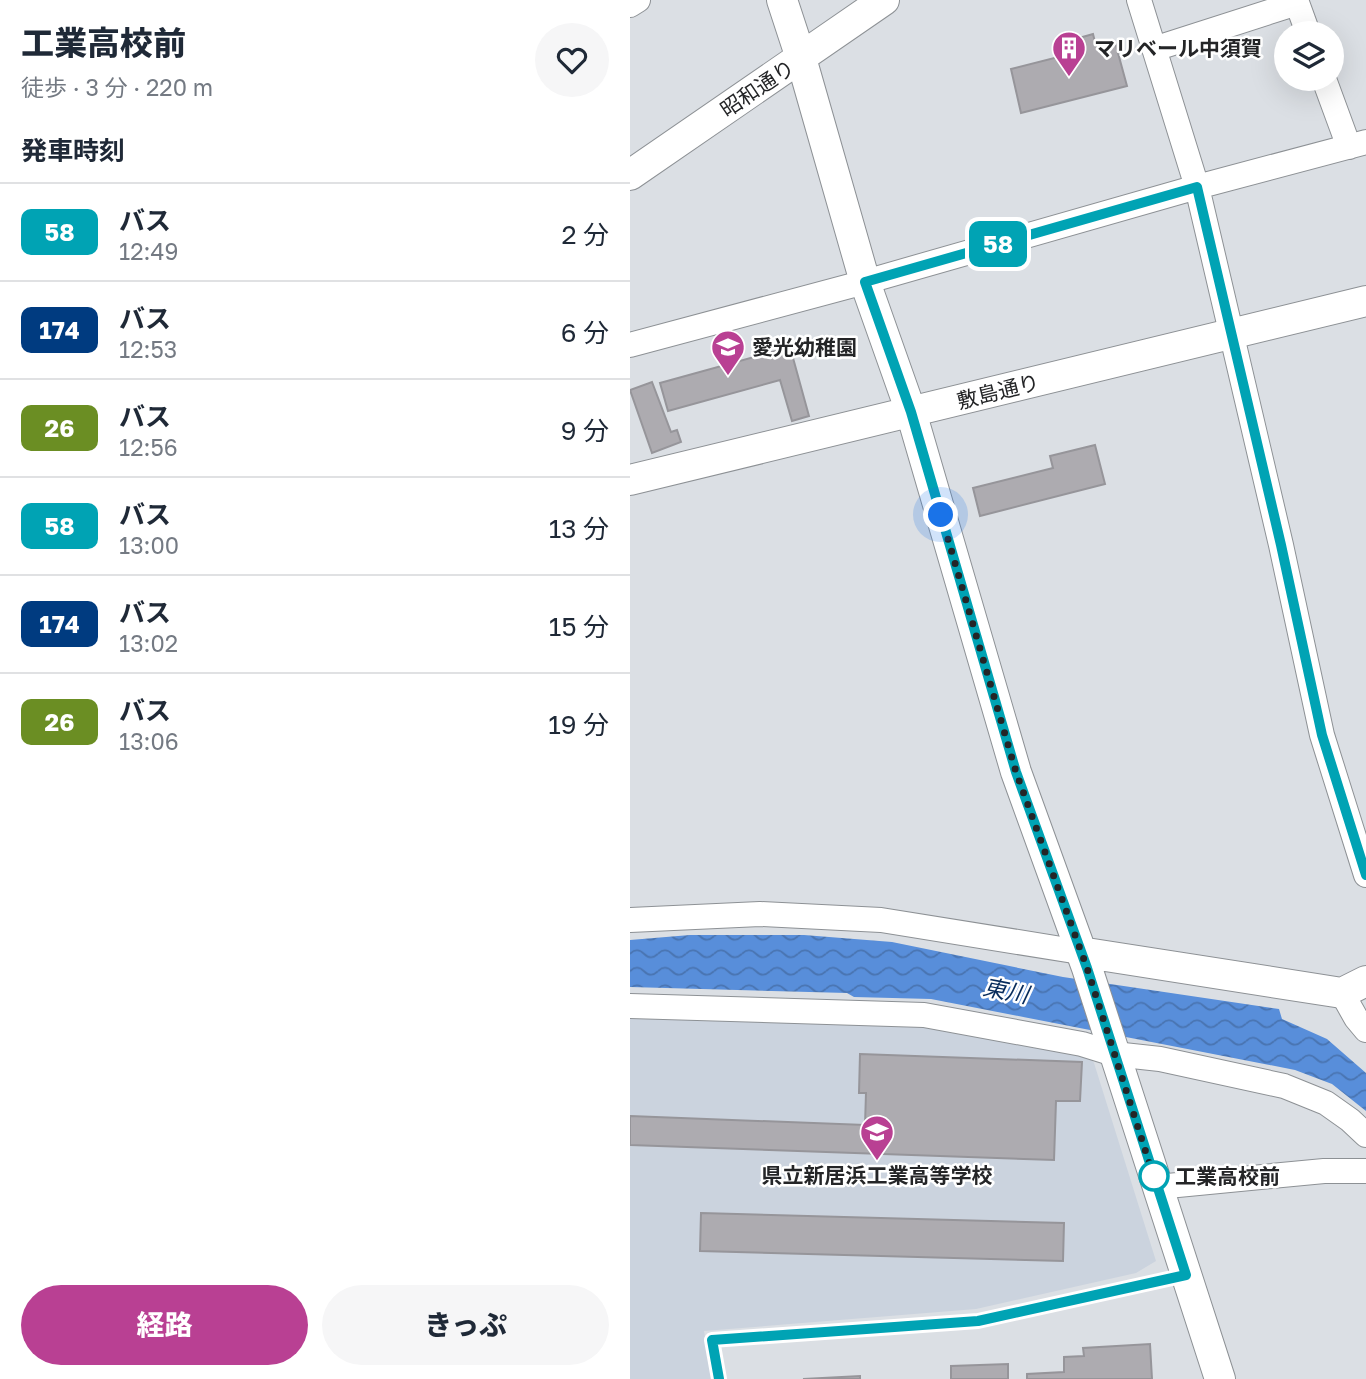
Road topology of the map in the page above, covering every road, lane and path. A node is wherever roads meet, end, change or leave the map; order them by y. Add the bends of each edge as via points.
1 (638, 0) edge
2 (782, 0) edge
3 (884, 0) edge
4 (1139, 0) edge
5 (1296, 1) edge
6 (630, 5) edge
7 (1304, 21) edge
8 (1154, 49) junction
9 (802, 58) junction
10 (1330, 91) edge
11 (1357, 145) edge
12 (630, 175) edge
13 (1197, 187) junction
14 (865, 282) junction
15 (1366, 301) edge
16 (1231, 334) junction
17 (630, 345) edge
18 (911, 412) junction
19 (630, 480) edge
20 (1356, 814) edge
21 (1366, 875) edge
22 (630, 920) edge
23 (1084, 960) junction
24 (1354, 987) edge
25 (630, 1006) edge
26 (1366, 1030) edge
27 (1111, 1045) junction
28 (1366, 1135) edge
29 (1366, 1171) edge
30 (1157, 1187) junction
31 (1186, 1275) junction
32 (719, 1379) edge
33 (1220, 1379) edge

1 - 6 street
2 - 9 street
3 - 9 street, 昭和通り
4 - 8 street
5 - 7 street
5 - 8 street
8 - 13 street
9 - 12 street, 昭和通り
9 - 14 street
10 - 11 street
11 - 13 street
13 - 14 street
13 - 16 street
14 - 17 street
14 - 18 street
15 - 16 street, 敷島通り
16 - 18 street, 敷島通り
16 - 20 street via 1322,735
18 - 19 street, 敷島通り
18 - 23 street via 1016,772
20 - 21 street
22 - 23 street via 761,914 881,920
23 - 24 street
23 - 27 street
24 - 26 street via 1356,1018
25 - 27 street via 924,1015 1082,1044
27 - 28 street via 1294,1090 1326,1103
27 - 30 street
29 - 30 street
30 - 31 street
31 - 32 lane via 978,1321 712,1340
31 - 33 street

